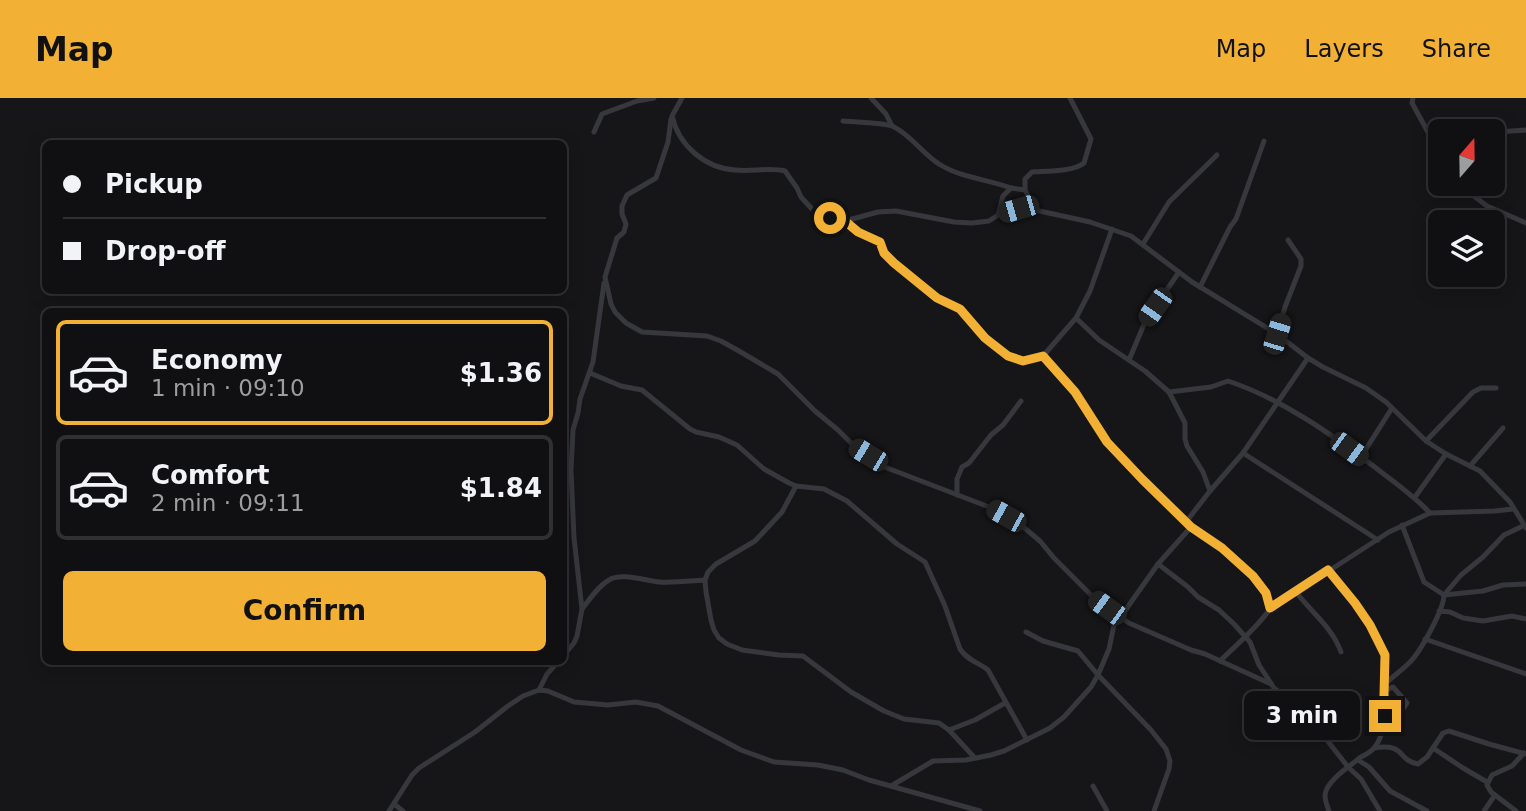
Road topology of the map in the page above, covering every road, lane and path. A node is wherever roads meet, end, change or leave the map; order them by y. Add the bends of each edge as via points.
1 (654, 98) edge
2 (871, 98) edge
3 (1070, 98) edge
4 (680, 99) edge
5 (1412, 99) edge
6 (672, 116) junction
7 (843, 121) dead end
8 (892, 126) junction
9 (1426, 128) joint
10 (1526, 130) edge
11 (594, 132) dead end
12 (1428, 132) edge
13 (1505, 132) edge
14 (1265, 141) dead end
15 (1217, 155) dead end
16 (1011, 187) junction
17 (1025, 190) junction
18 (1474, 196) edge
19 (1035, 210) junction
20 (998, 215) junction
21 (845, 221) junction
22 (1526, 223) edge
23 (1112, 229) junction
24 (1288, 240) dead end
25 (1143, 244) junction
26 (1179, 272) junction
27 (605, 278) junction
28 (1200, 287) junction
29 (1076, 318) junction
30 (1277, 334) junction
31 (1043, 356) junction
32 (1308, 358) junction
33 (1129, 360) junction
34 (590, 373) junction
35 (1496, 388) dead end
36 (1169, 392) junction
37 (1021, 401) dead end
38 (1278, 402) junction
39 (1392, 408) junction
40 (1503, 428) dead end
41 (1426, 441) junction
42 (1242, 453) junction
43 (1446, 454) junction
44 (1361, 457) junction
45 (1470, 466) junction
46 (796, 486) junction
47 (1210, 491) junction
48 (957, 495) junction
49 (1415, 497) junction
50 (1513, 509) junction
51 (1430, 513) junction
52 (1186, 522) junction
53 (1402, 525) junction
54 (1191, 527) junction
55 (1525, 527) edge
56 (1378, 540) junction
57 (1158, 564) junction
58 (1328, 570) junction
59 (705, 580) junction
60 (1526, 584) edge
61 (1296, 592) junction
62 (1444, 595) junction
63 (1270, 608) junction
64 (582, 609) junction
65 (1439, 611) junction
66 (1122, 617) junction
67 (1526, 619) edge
68 (1026, 632) dead end
69 (1246, 638) junction
70 (1425, 639) junction
71 (567, 651) edge
72 (1341, 652) dead end
73 (1220, 661) junction
74 (555, 665) edge
75 (1526, 674) edge
76 (1098, 675) junction
77 (1391, 678) junction
78 (1271, 684) junction
79 (1393, 687) junction
80 (1384, 688) junction
81 (539, 690) junction
82 (1005, 702) junction
83 (949, 730) junction
84 (1382, 732) junction
85 (1027, 740) junction
86 (1374, 748) junction
87 (1433, 748) junction
88 (1525, 754) edge
89 (974, 757) junction
90 (1358, 760) junction
91 (1348, 767) junction
92 (1488, 782) junction
93 (891, 786) junction
94 (1093, 786) dead end
95 (1495, 795) junction
96 (394, 804) junction
97 (1425, 810) edge
98 (388, 811) edge
99 (403, 811) edge
100 (980, 811) edge
101 (1107, 811) edge
102 (1154, 811) edge
103 (1329, 811) edge
104 (1380, 811) edge
105 (1484, 811) edge
106 (1517, 811) edge

1 - 11 street via 602,114
2 - 8 street
3 - 17 street via 1091,139 1084,163 1074,169 1032,172
4 - 6 street
5 - 9 street
6 - 21 street via 679,137 711,166 785,172 808,205 822,216
6 - 27 street via 656,178 624,198 626,224
7 - 8 street
8 - 16 street via 939,164
9 - 12 street
10 - 13 street
14 - 28 street via 1236,219
15 - 25 street via 1169,202
16 - 17 street
16 - 20 street
17 - 19 street
18 - 22 street
19 - 20 street
19 - 23 street
20 - 21 street via 989,221 961,223 891,211
21 - 31 street via 880,242 894,263 937,298 960,309 1008,356 1023,361
23 - 25 street
23 - 29 street
24 - 30 street via 1301,266
25 - 26 street
26 - 28 street
26 - 33 street via 1145,322
27 - 34 street
27 - 48 street via 615,312 635,329 721,341 778,374 854,446 882,466
28 - 30 street
29 - 31 street
29 - 33 street
30 - 32 street
31 - 52 street via 1075,392 1107,442
32 - 38 street
32 - 39 street via 1366,388
33 - 36 street
34 - 46 street via 642,390 690,429 729,440 764,469
34 - 64 street via 573,430 571,470
35 - 41 street via 1473,392
36 - 38 street via 1228,381
36 - 47 street
37 - 48 street via 962,467
38 - 42 street
38 - 44 street
39 - 41 street
39 - 44 street
40 - 45 street
41 - 43 street
42 - 47 street
42 - 56 street
43 - 45 street
43 - 49 street
44 - 49 street
45 - 50 street via 1496,486
46 - 59 street via 774,522 755,541 710,568
46 - 82 street via 824,489 847,501 925,562 960,649 988,670
47 - 52 street
48 - 66 street via 1022,526 1094,598
49 - 51 street
50 - 51 street
50 - 55 street
51 - 53 street
52 - 54 street
53 - 56 street
53 - 62 street via 1424,582
54 - 57 street
54 - 63 street via 1248,570 1266,593
55 - 62 street via 1504,535
56 - 58 street
57 - 66 street
57 - 69 street via 1219,610
58 - 61 street
58 - 80 street via 1378,639 1385,655
59 - 64 street via 660,582 616,577
59 - 83 street via 714,629 727,644 742,650 803,656 884,710 904,719 939,723
60 - 62 street
61 - 63 street
61 - 72 street via 1330,630
62 - 65 street
63 - 69 street
64 - 71 street via 577,636
65 - 67 street via 1483,621 1512,616
65 - 70 street
66 - 73 street
66 - 76 street via 1114,625
68 - 76 street via 1078,651
69 - 73 street
69 - 78 street
70 - 75 street
70 - 77 street via 1412,660
73 - 78 street
74 - 81 street
76 - 85 street via 1070,712
76 - 102 street via 1168,754 1170,769
77 - 79 street
77 - 80 street
78 - 91 street via 1301,710
79 - 80 street
79 - 84 street via 1407,703 1392,726
80 - 84 street
81 - 93 street via 574,702 658,706 741,750 774,762 835,768
81 - 96 street via 523,696 419,768
82 - 83 street
82 - 85 street
83 - 89 street
84 - 86 street
85 - 89 street
86 - 87 street via 1391,747 1415,764
86 - 90 street
87 - 88 street via 1449,731
87 - 92 street
88 - 92 street via 1494,773
89 - 93 street via 933,761
90 - 91 street
90 - 97 street via 1390,791
91 - 103 street via 1326,791
91 - 104 street
92 - 95 street via 1488,790
93 - 100 street
94 - 101 street
95 - 105 street
95 - 106 street
96 - 98 street
96 - 99 street

